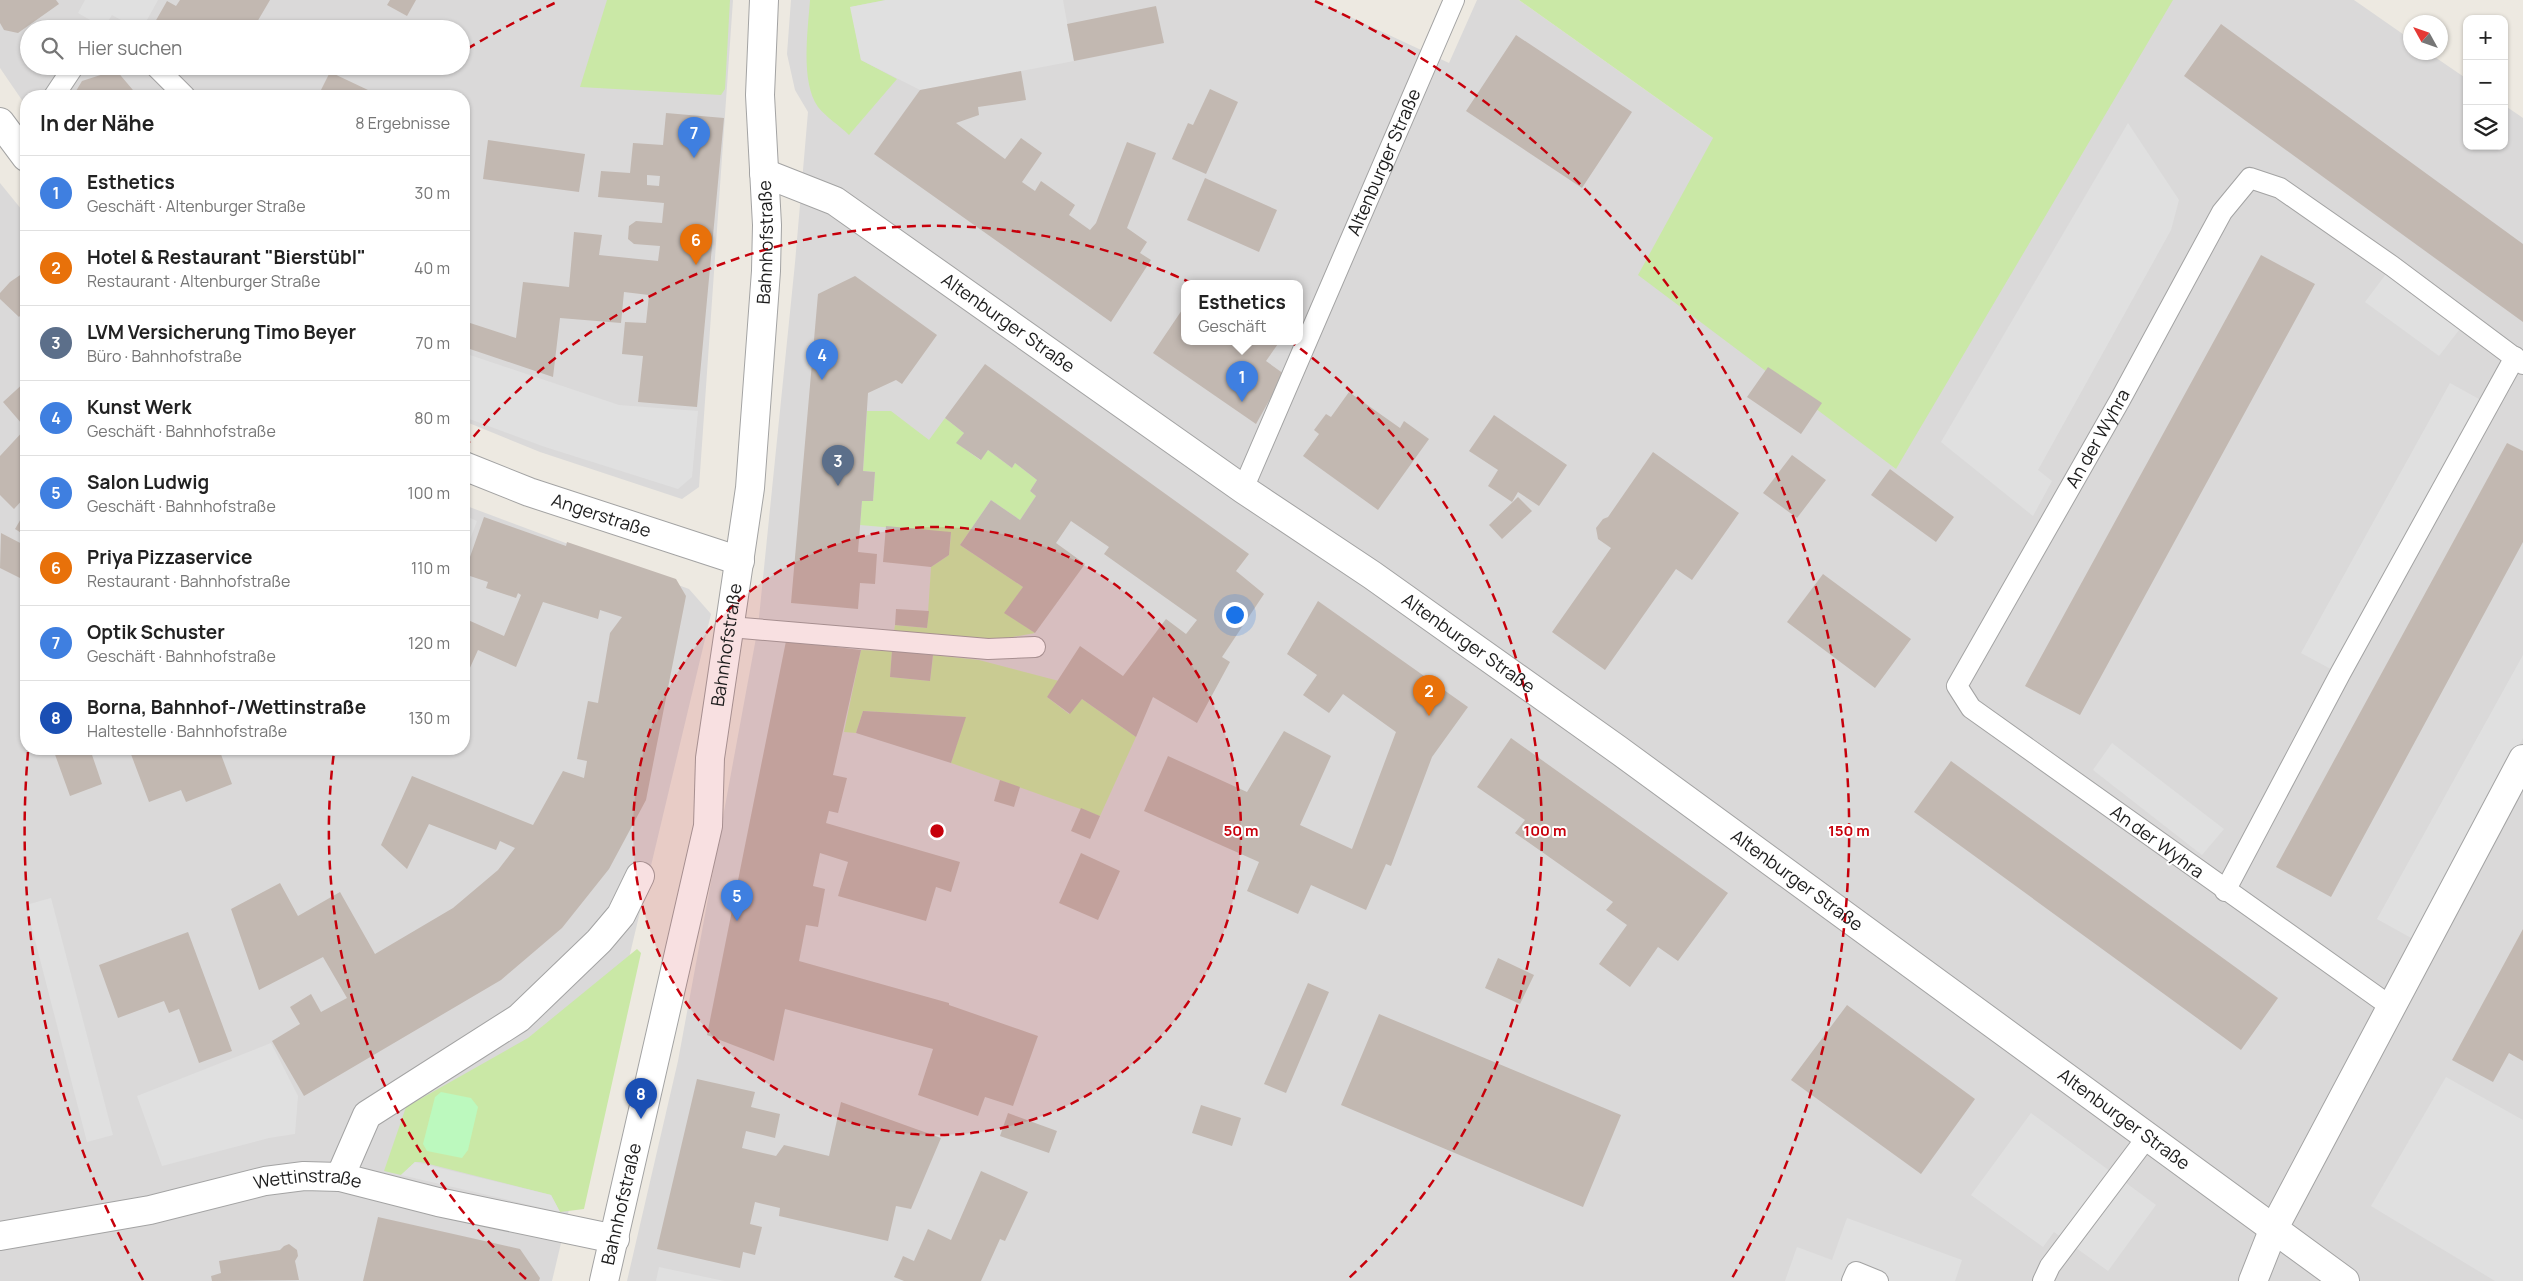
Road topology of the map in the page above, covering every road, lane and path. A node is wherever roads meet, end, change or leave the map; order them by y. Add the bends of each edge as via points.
1 (1454, 0) edge
2 (764, 3) edge
3 (68, 75) edge
4 (164, 75) edge
5 (58, 90) edge
6 (179, 90) edge
7 (0, 122) edge
8 (20, 144) edge
9 (764, 173) junction
10 (2519, 360) edge
11 (470, 468) edge
12 (1242, 489) junction
13 (740, 561) junction
14 (730, 627) junction
15 (1035, 646) dead end
16 (2523, 759) edge
17 (640, 876) dead end
18 (2225, 891) junction
19 (2390, 1006) junction
20 (2148, 1136) junction
21 (340, 1176) junction
22 (2274, 1228) junction
23 (0, 1236) edge
24 (615, 1239) junction
25 (604, 1281) edge
26 (1852, 1281) edge
27 (1878, 1281) edge
28 (2043, 1281) edge
29 (2253, 1281) edge
30 (2346, 1281) edge

1 - 12 lane, Altenburger Straße
2 - 9 street, Bahnhofstraße via 760,95
3 - 5 lane
4 - 6 lane
7 - 8 street
9 - 12 street, Altenburger Straße via 835,201
9 - 13 street, Bahnhofstraße via 766,271 750,488
10 - 18 lane, An der Wyhra via 2340,674
10 - 18 lane, An der Wyhra via 2280,188 2250,178 2222,212 2120,400 1957,686 1971,708
11 - 13 street, Angerstraße via 529,492
12 - 20 street, Altenburger Straße via 1372,575 1617,749
13 - 14 street, Bahnhofstraße
14 - 15 lane via 988,649
14 - 24 street, Bahnhofstraße via 710,758 708,826
16 - 19 street
17 - 21 street via 621,915 599,941 519,1018 367,1115
18 - 19 lane, An der Wyhra
19 - 22 street
20 - 22 street, Altenburger Straße
20 - 28 lane via 2050,1266
21 - 23 street, Wettinstraße via 265,1181 150,1210
21 - 24 street, Wettinstraße via 438,1202
22 - 29 street
22 - 30 street, Altenburger Straße
24 - 25 street, Bahnhofstraße
26 - 27 lane via 1856,1272

